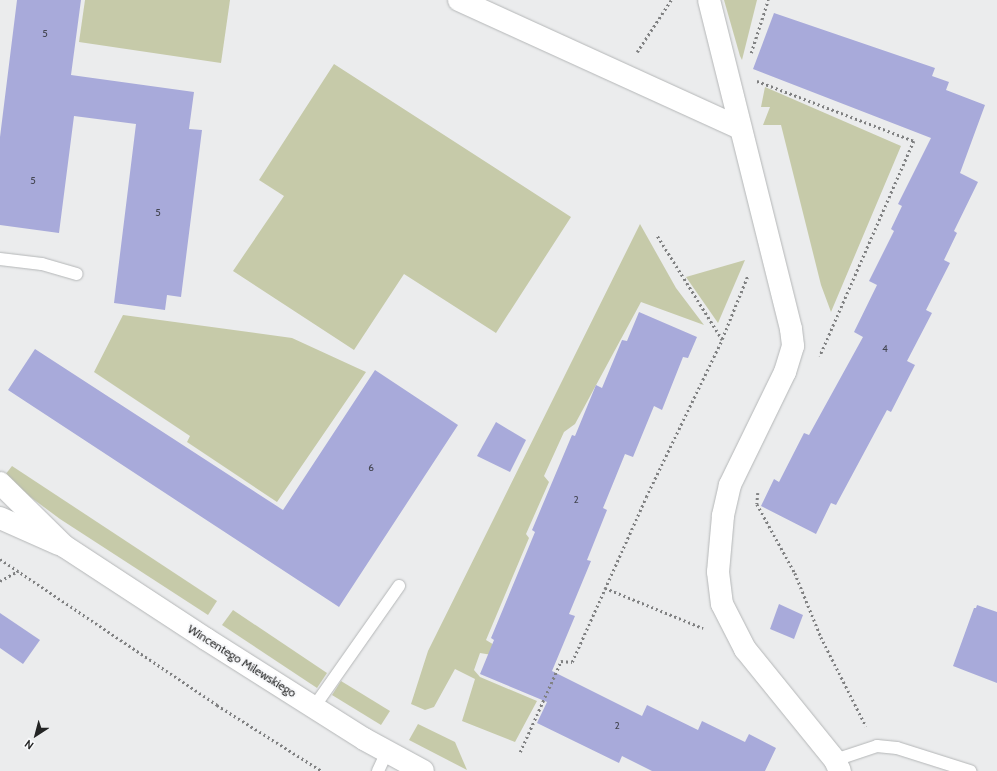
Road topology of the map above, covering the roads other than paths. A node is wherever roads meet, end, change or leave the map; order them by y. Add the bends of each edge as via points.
1 (459, 0) edge
2 (709, 0) edge
3 (740, 128) junction
4 (0, 259) edge
5 (77, 274) dead end
6 (0, 483) edge
7 (0, 518) edge
8 (64, 546) junction
9 (399, 586) dead end
10 (314, 707) junction
11 (387, 752) junction
12 (838, 766) edge
13 (378, 771) edge
14 (423, 771) edge
15 (970, 771) edge

1 - 3 street
2 - 3 street
3 - 12 street via 791,329 793,346 785,372 730,485 723,516 718,572 722,604 745,649
4 - 5 lane via 42,264
6 - 8 street, Wincentego Milewskiego
7 - 8 street, Wincentego Milewskiego via 27,532
8 - 10 street, Wincentego Milewskiego
9 - 10 lane
10 - 11 street, Wincentego Milewskiego
11 - 13 lane
11 - 14 street, Wincentego Milewskiego
12 - 15 lane via 877,746 897,748

